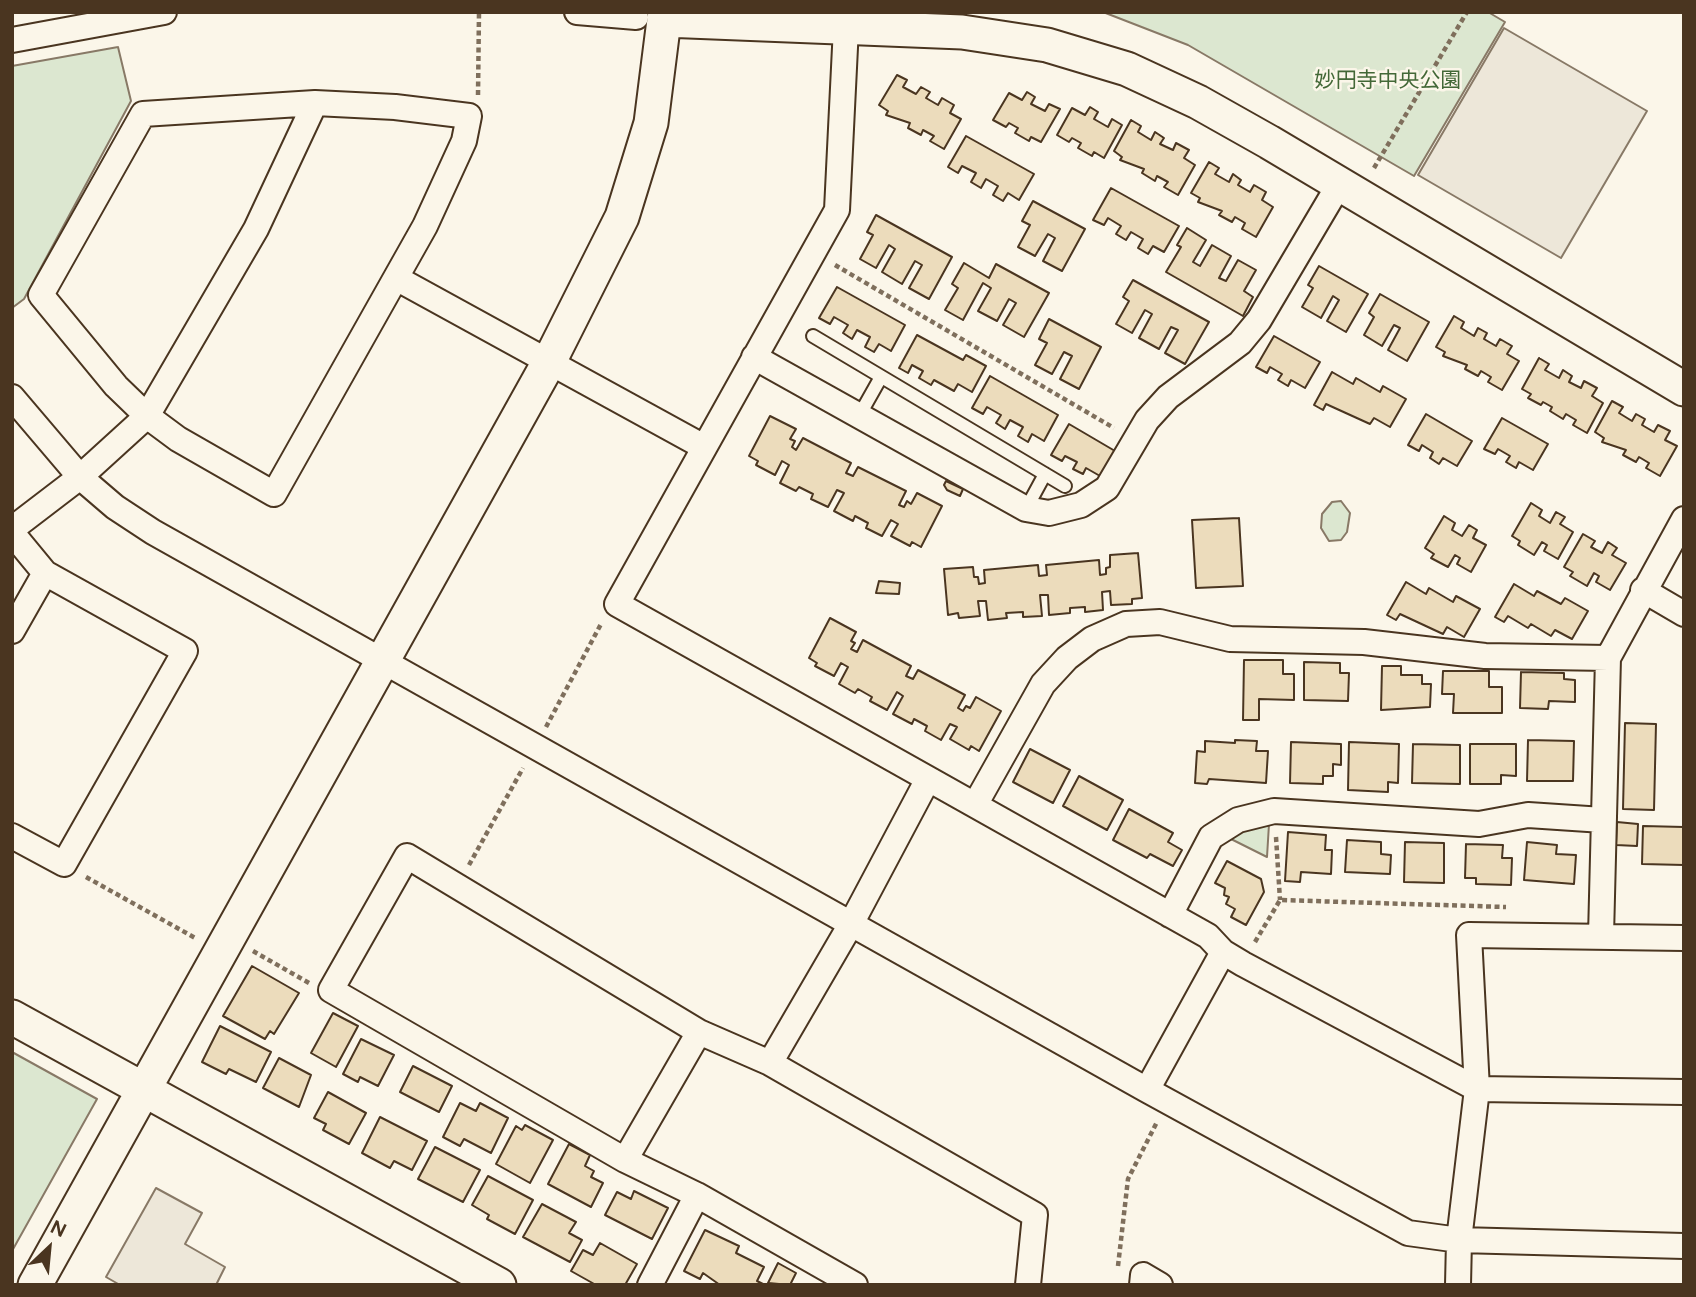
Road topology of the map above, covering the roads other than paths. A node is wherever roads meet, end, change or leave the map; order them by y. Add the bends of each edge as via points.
1 (164, 12) edge
2 (577, 12) edge
3 (655, 16) edge
4 (846, 27) junction
5 (12, 40) edge
6 (315, 103) junction
7 (1340, 183) junction
8 (396, 278) junction
9 (813, 336) dead end
10 (754, 357) junction
11 (549, 362) junction
12 (881, 377) junction
13 (1684, 389) edge
14 (12, 397) edge
15 (147, 416) junction
16 (859, 416) junction
17 (704, 447) junction
18 (1045, 474) junction
19 (80, 477) junction
20 (1065, 486) dead end
21 (1026, 509) junction
22 (1684, 519) edge
23 (12, 531) edge
24 (45, 573) junction
25 (1643, 590) junction
26 (1684, 614) edge
27 (12, 631) edge
28 (1608, 658) junction
29 (383, 661) junction
30 (928, 779) junction
31 (975, 805) junction
32 (1603, 820) junction
33 (12, 836) edge
34 (1170, 915) junction
35 (851, 924) junction
36 (1601, 936) junction
37 (1684, 938) edge
38 (1233, 958) junction
39 (12, 1017) edge
40 (699, 1032) junction
41 (770, 1063) junction
42 (145, 1088) junction
43 (1477, 1089) junction
44 (1684, 1092) edge
45 (1157, 1096) junction
46 (625, 1160) junction
47 (697, 1195) junction
48 (1458, 1240) junction
49 (1684, 1246) edge
50 (35, 1285) edge
51 (499, 1285) edge
52 (650, 1285) edge
53 (855, 1285) edge
54 (1028, 1285) edge
55 (1142, 1285) edge
56 (1160, 1285) edge
57 (1458, 1285) edge

1 - 5 street
2 - 3 street
3 - 4 street
3 - 11 street via 651,123 622,217
4 - 7 street via 962,32 1047,45 1127,69 1198,102
4 - 10 street via 837,210
6 - 8 street via 469,116 464,142
6 - 15 street via 256,229
6 - 15 street via 143,114 41,295 116,386
7 - 13 street
7 - 21 street via 1259,320 1240,343 1168,397 1147,420 1107,488 1081,505 1049,513
8 - 11 street
8 - 15 street via 274,494
9 - 12 lane
10 - 16 street
10 - 17 street
11 - 17 street
11 - 29 street
12 - 16 lane
12 - 18 lane
14 - 19 street
15 - 19 street
16 - 21 street
17 - 30 street via 617,604
18 - 20 lane
18 - 21 lane
19 - 23 street
19 - 29 street via 153,532
22 - 25 street
23 - 24 street
24 - 27 street
24 - 33 street via 185,651 64,864
25 - 26 street
25 - 28 street
28 - 31 street via 1485,656 1364,642 1230,639 1160,622 1126,624 1092,639 1043,684
28 - 32 street
29 - 35 street
29 - 42 street
30 - 31 street
30 - 35 street
31 - 34 street
32 - 34 street via 1528,815 1479,824 1274,811 1238,820 1211,837
32 - 36 street
34 - 38 street via 1208,936
35 - 41 street
35 - 45 street
36 - 37 street
36 - 43 street via 1469,935
38 - 43 street
38 - 45 street
39 - 42 street
40 - 41 street
40 - 46 street
40 - 46 street via 407,856 331,990
41 - 54 street via 1035,1215
42 - 50 street
42 - 51 street
43 - 44 street
43 - 48 street
45 - 48 street via 1408,1233
46 - 47 street
47 - 52 street
47 - 53 street
48 - 49 street
48 - 57 street
55 - 56 street via 1143,1275

